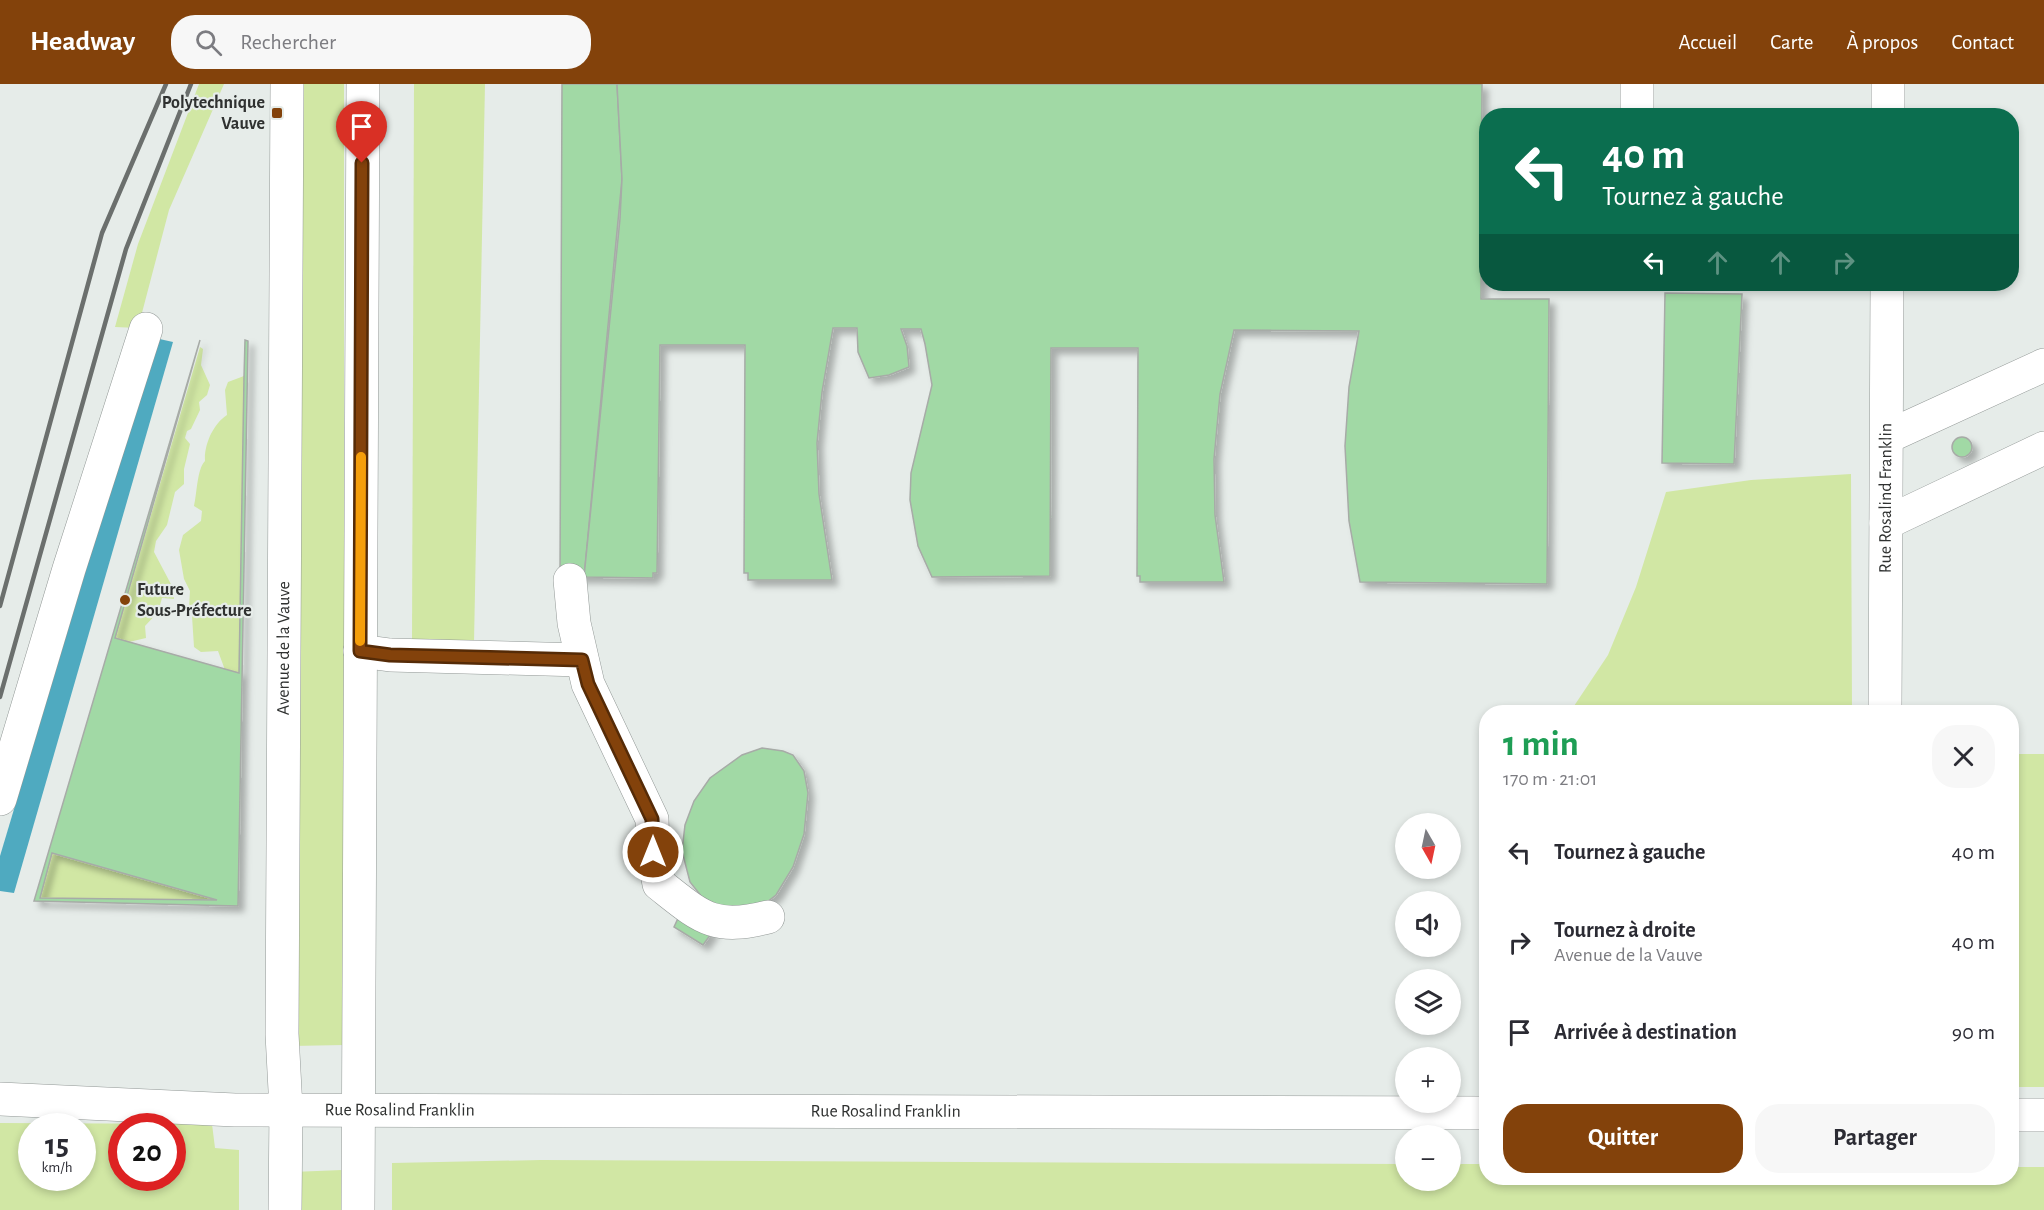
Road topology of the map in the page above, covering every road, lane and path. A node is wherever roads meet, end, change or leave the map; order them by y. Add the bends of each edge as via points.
1 (287, 84) edge
2 (363, 84) edge
3 (1637, 84) edge
4 (1888, 84) edge
5 (1637, 108) edge
6 (1888, 108) edge
7 (1887, 291) edge
8 (146, 329) dead end
9 (2044, 365) edge
10 (1887, 437) junction
11 (2044, 448) edge
12 (1887, 523) junction
13 (570, 580) dead end
14 (360, 651) junction
15 (582, 660) junction
16 (1885, 705) edge
17 (0, 799) edge
18 (768, 917) dead end
19 (0, 1099) edge
20 (286, 1109) junction
21 (358, 1109) junction
22 (1479, 1113) edge
23 (2019, 1115) edge
24 (2044, 1115) edge
25 (285, 1210) edge
26 (358, 1210) edge

1 - 20 main road, Avenue de la Vauve via 282,1022
2 - 14 main road
3 - 5 main road
4 - 6 main road
7 - 10 main road, Rue Rosalind Franklin
8 - 17 main road
9 - 10 main road
10 - 12 main road, Rue Rosalind Franklin
11 - 12 main road
12 - 16 main road, Rue Rosalind Franklin
13 - 15 main road
14 - 15 main road
14 - 21 main road
15 - 18 main road via 588,684 652,819 659,884 715,922 739,924
19 - 20 main road, Rue Rosalind Franklin via 205,1110
20 - 21 main road, Rue Rosalind Franklin
20 - 25 main road, Avenue de la Vauve
21 - 22 main road, Rue Rosalind Franklin
21 - 26 main road
23 - 24 main road

